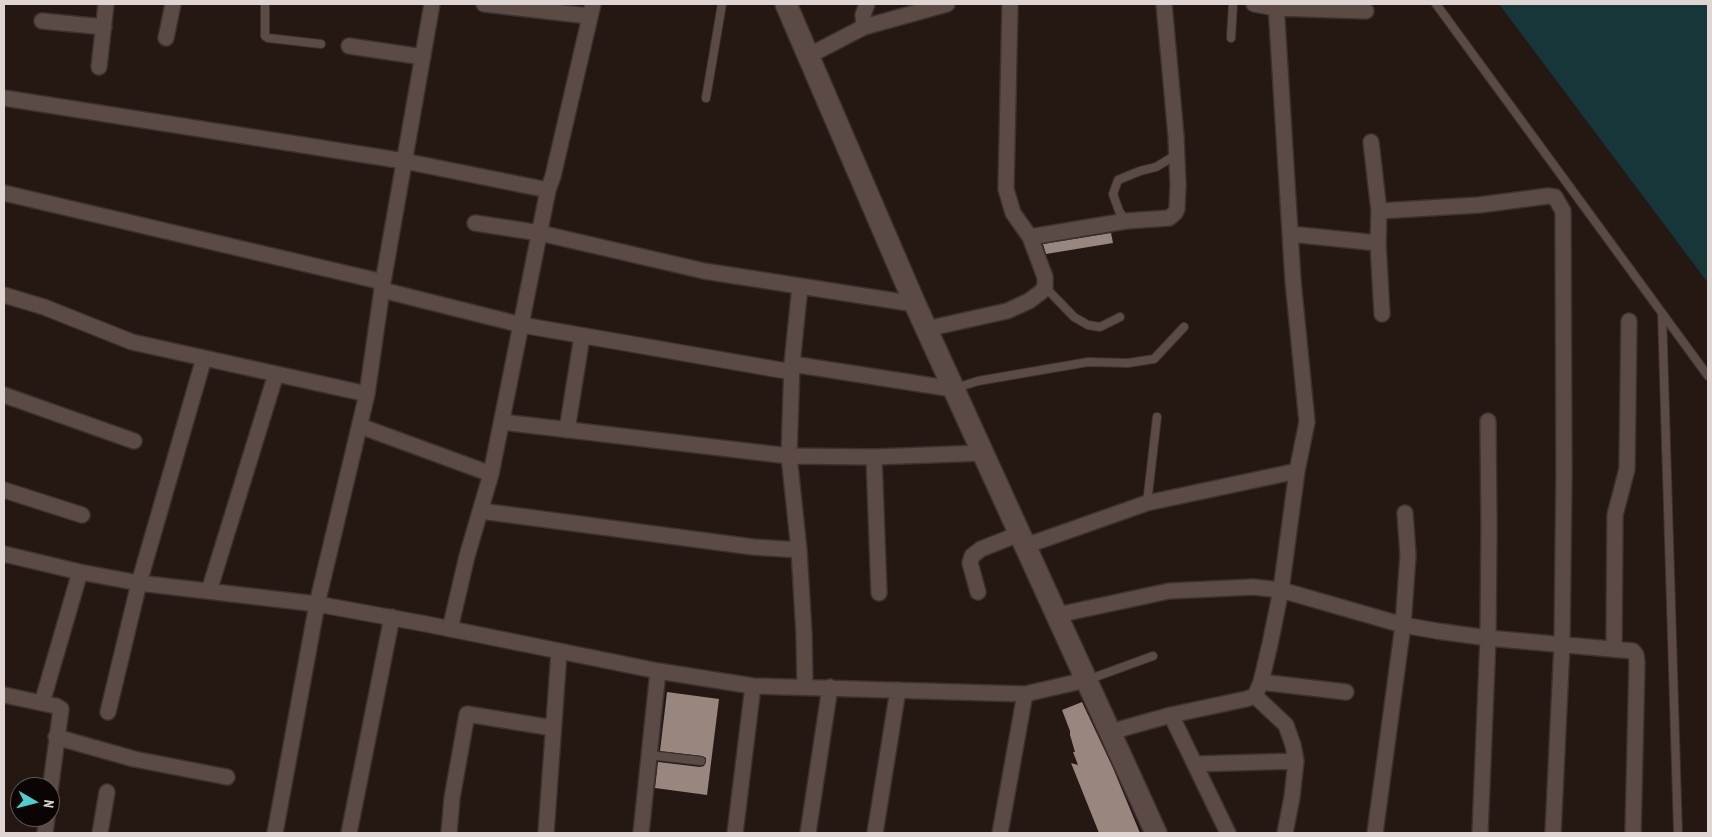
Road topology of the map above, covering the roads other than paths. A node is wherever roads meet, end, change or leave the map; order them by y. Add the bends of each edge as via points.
1 (106, 4) edge
2 (173, 4) edge
3 (265, 4) edge
4 (432, 4) edge
5 (484, 4) edge
6 (722, 4) edge
7 (786, 4) edge
8 (867, 4) edge
9 (948, 4) edge
10 (1010, 4) edge
11 (1164, 4) edge
12 (1233, 4) edge
13 (1254, 4) edge
14 (1436, 4) edge
15 (1276, 6) edge
16 (591, 10) edge
17 (1366, 11) dead end
18 (42, 21) dead end
19 (104, 27) junction
20 (864, 27) junction
21 (166, 38) dead end
22 (1231, 38) dead end
23 (321, 44) dead end
24 (349, 46) dead end
25 (808, 56) junction
26 (423, 57) junction
27 (99, 67) dead end
28 (4, 98) edge
29 (706, 98) dead end
30 (1371, 142) dead end
31 (1176, 155) junction
32 (404, 161) junction
33 (548, 190) junction
34 (4, 193) edge
35 (1379, 211) junction
36 (1126, 221) junction
37 (475, 224) dead end
38 (540, 233) junction
39 (1290, 234) junction
40 (1030, 237) junction
41 (1378, 243) junction
42 (382, 286) junction
43 (800, 286) junction
44 (1045, 287) junction
45 (4, 295) edge
46 (915, 304) junction
47 (1662, 313) junction
48 (1382, 314) dead end
49 (1120, 317) dead end
50 (1629, 321) dead end
51 (522, 325) junction
52 (1184, 327) dead end
53 (926, 329) junction
54 (582, 336) junction
55 (204, 358) junction
56 (792, 368) junction
57 (276, 374) junction
58 (1708, 376) edge
59 (953, 389) junction
60 (367, 394) junction
61 (4, 395) edge
62 (1156, 418) dead end
63 (1488, 421) dead end
64 (502, 422) junction
65 (360, 426) junction
66 (567, 430) junction
67 (134, 440) dead end
68 (983, 454) junction
69 (789, 456) junction
70 (874, 457) junction
71 (1297, 472) junction
72 (491, 474) junction
73 (4, 490) edge
74 (1147, 503) junction
75 (481, 511) junction
76 (1405, 513) dead end
77 (82, 515) dead end
78 (1022, 540) junction
79 (799, 550) junction
80 (4, 554) edge
81 (80, 572) junction
82 (139, 584) junction
83 (1281, 590) junction
84 (209, 592) junction
85 (978, 592) dead end
86 (878, 593) dead end
87 (317, 604) junction
88 (1057, 615) junction
89 (392, 617) junction
90 (1403, 625) junction
91 (450, 628) junction
92 (1488, 638) junction
93 (1562, 644) junction
94 (1614, 649) junction
95 (559, 652) junction
96 (1154, 656) dead end
97 (658, 672) junction
98 (1086, 680) junction
99 (753, 686) junction
100 (805, 687) junction
101 (830, 687) junction
102 (1258, 689) junction
103 (898, 690) junction
104 (1346, 692) dead end
105 (1025, 694) junction
106 (4, 695) edge
107 (42, 703) junction
108 (108, 712) dead end
109 (1171, 715) junction
110 (553, 728) junction
111 (1110, 732) junction
112 (56, 737) junction
113 (649, 755) junction
114 (701, 761) dead end
115 (1296, 761) junction
116 (1196, 764) junction
117 (52, 777) edge
118 (226, 777) dead end
119 (107, 792) dead end
120 (100, 833) edge
121 (275, 833) edge
122 (349, 833) edge
123 (449, 833) edge
124 (546, 833) edge
125 (641, 833) edge
126 (734, 833) edge
127 (808, 833) edge
128 (875, 833) edge
129 (1000, 833) edge
130 (1156, 833) edge
131 (1228, 833) edge
132 (1285, 833) edge
133 (1375, 833) edge
134 (1480, 833) edge
135 (1554, 833) edge
136 (1633, 833) edge
137 (1678, 833) edge

1 - 19 street
2 - 21 street
3 - 23 lane via 265,36
4 - 26 street
5 - 16 street
6 - 29 lane
7 - 25 street
8 - 20 street via 863,15
9 - 20 street
10 - 40 street via 1006,189 1013,213
11 - 31 street
12 - 22 lane
13 - 15 street
14 - 47 lane
15 - 17 street
15 - 39 street
16 - 33 street
18 - 19 street
19 - 27 street
20 - 25 street
24 - 26 street
25 - 46 street
26 - 32 street
28 - 32 street
30 - 35 street
31 - 36 lane via 1156,167 1118,180 1113,194
31 - 36 street via 1175,213 1169,218
32 - 33 street
32 - 42 street
33 - 38 street
34 - 42 street
35 - 41 street
35 - 93 street via 1479,205 1548,196 1555,197 1559,203 1562,211 1564,464
36 - 40 street
37 - 38 street
38 - 43 street via 704,271
38 - 51 street
39 - 41 street
39 - 71 street via 1307,422
40 - 44 street via 1045,277
41 - 48 street
42 - 51 street
42 - 60 street
43 - 46 street
43 - 56 street
44 - 49 lane via 1074,317 1088,326 1100,327
44 - 53 street via 1029,301 1007,311
45 - 55 street via 44,307 132,342
46 - 53 street
47 - 58 lane
47 - 137 lane
50 - 94 street via 1627,469 1615,514
51 - 54 street
51 - 64 street
52 - 59 lane via 1154,359 1128,363 1088,362 978,381
53 - 59 street
54 - 56 street
54 - 66 street
55 - 57 street
55 - 82 street
56 - 59 street
56 - 69 street
57 - 60 street
57 - 84 street
59 - 68 street
60 - 65 street
61 - 67 street
62 - 74 lane
63 - 92 street
64 - 66 street
64 - 72 street
65 - 72 street
65 - 87 street
66 - 69 street
68 - 70 street
68 - 78 street
69 - 70 street
69 - 79 street
70 - 86 street
71 - 74 street
71 - 83 street
72 - 75 street
73 - 77 street
74 - 78 street
75 - 79 street via 754,547
75 - 91 street
76 - 90 street via 1408,555
78 - 85 street via 981,549 972,556 970,563
78 - 88 street
79 - 100 street
80 - 81 street
81 - 82 street
81 - 107 street
82 - 84 street
82 - 108 street
83 - 88 street via 1253,586 1169,591
83 - 90 street
83 - 102 street
84 - 87 street
87 - 89 street
87 - 121 street
88 - 98 street
89 - 91 street
89 - 122 street
90 - 92 street
90 - 133 street
91 - 95 street
92 - 93 street
92 - 134 street
93 - 94 street
93 - 135 street
94 - 136 street via 1633,651 1637,662
95 - 97 street
95 - 110 street
96 - 98 lane
97 - 99 street
97 - 113 street
98 - 105 street
98 - 111 street
99 - 100 street
99 - 126 street
100 - 101 street
101 - 103 street
101 - 127 street
102 - 104 street
102 - 109 street via 1246,700
102 - 115 street via 1286,725
103 - 105 street
103 - 128 street
105 - 129 street
106 - 107 street
107 - 112 street via 61,709
109 - 111 street
109 - 116 street
110 - 123 street via 467,714
110 - 124 street
111 - 130 street
112 - 117 street
112 - 118 street via 134,759
113 - 114 lane
113 - 125 street
115 - 116 street
115 - 132 street
116 - 131 street
119 - 120 street

